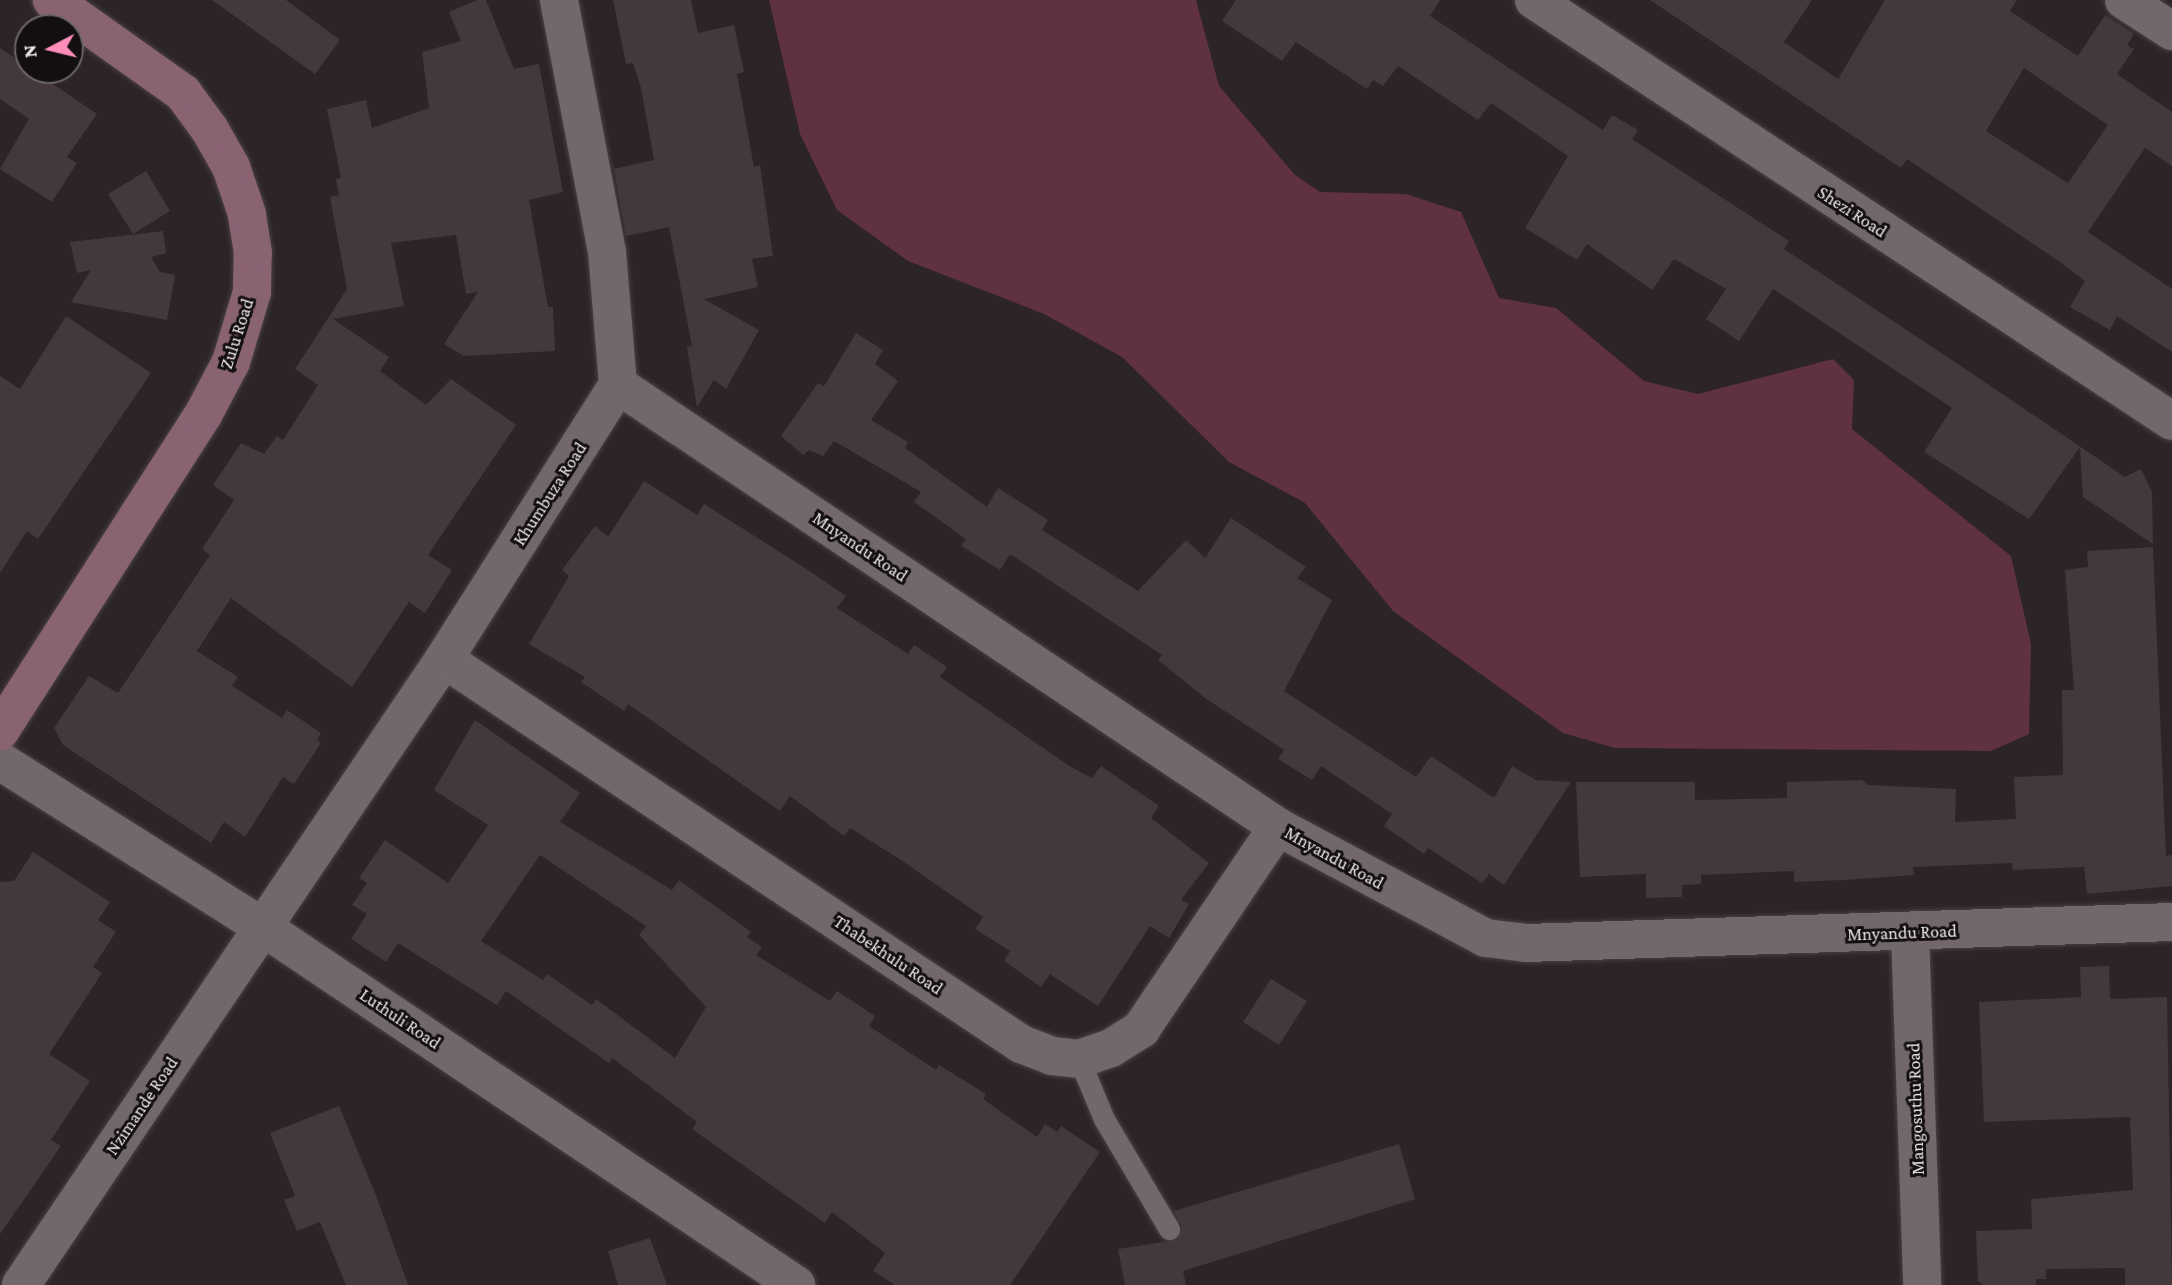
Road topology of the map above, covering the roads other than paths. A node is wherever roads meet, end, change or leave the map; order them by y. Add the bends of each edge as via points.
1 (52, 0) edge
2 (559, 0) edge
3 (1535, 0) edge
4 (2124, 0) edge
5 (2172, 31) edge
6 (618, 385) junction
7 (2172, 421) edge
8 (443, 659) junction
9 (0, 731) edge
10 (0, 761) edge
11 (1279, 827) junction
12 (2172, 922) edge
13 (264, 928) junction
14 (1910, 933) junction
15 (1079, 1059) junction
16 (1169, 1229) dead end
17 (776, 1280) edge
18 (21, 1285) edge
19 (1922, 1285) edge

1 - 9 street, Zulu Road via 183,93 210,130 231,167 247,214 252,292 231,362 203,415
2 - 6 street via 607,252
3 - 7 street, Shezi Road
4 - 5 street
6 - 8 street, Khumbuza Road
6 - 11 street, Mnyandu Road
8 - 13 street, Khumbuza Road
8 - 15 street, Thabekhulu Road via 1021,1044
10 - 13 street, Luthuli Road
11 - 14 street, Mnyandu Road via 1486,938 1526,943
11 - 15 street via 1141,1029 1111,1048
12 - 14 street, Mnyandu Road
13 - 17 street, Luthuli Road
13 - 18 street, Nzimande Road
14 - 19 street, Mangosuthu Road
15 - 16 lane via 1104,1119

